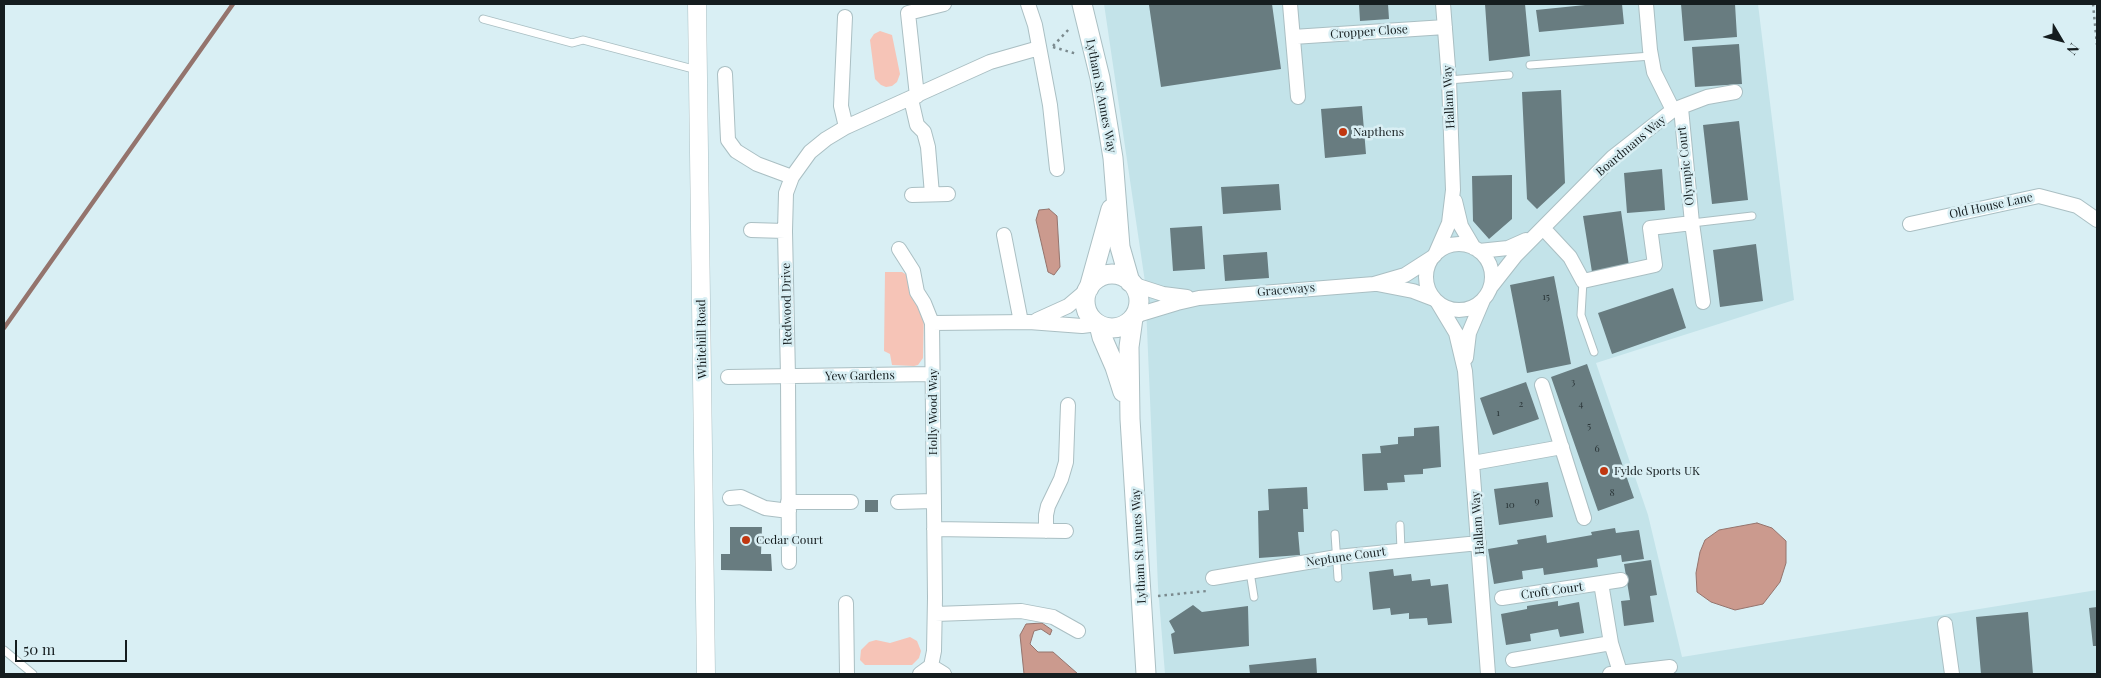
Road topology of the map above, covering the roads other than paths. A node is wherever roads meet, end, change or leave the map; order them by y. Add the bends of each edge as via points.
1 (697, 4) edge
2 (944, 4) edge
3 (1028, 4) edge
4 (1082, 4) edge
5 (1290, 4) edge
6 (1443, 4) edge
7 (1646, 4) edge
8 (845, 17) dead end
9 (483, 19) dead end
10 (1445, 27) junction
11 (1294, 37) junction
12 (1046, 47) junction
13 (1651, 56) junction
14 (1530, 66) dead end
15 (698, 70) junction
16 (725, 74) dead end
17 (1508, 75) dead end
18 (1449, 80) junction
19 (1735, 92) dead end
20 (914, 97) junction
21 (1298, 97) dead end
22 (1677, 109) junction
23 (846, 127) junction
24 (1057, 169) dead end
25 (792, 177) junction
26 (1115, 190) junction
27 (1453, 190) junction
28 (912, 194) dead end
29 (932, 194) junction
30 (948, 194) dead end
31 (1752, 216) dead end
32 (2097, 220) edge
33 (1692, 223) junction
34 (1910, 224) dead end
35 (1543, 228) junction
36 (751, 230) dead end
37 (785, 231) junction
38 (1004, 235) dead end
39 (899, 248) dead end
40 (1476, 249) junction
41 (1434, 256) junction
42 (1583, 280) junction
43 (1131, 283) junction
44 (1374, 284) junction
45 (1088, 288) junction
46 (1487, 294) junction
47 (1199, 298) junction
48 (1436, 301) junction
49 (1703, 302) dead end
50 (1133, 317) junction
51 (1025, 322) junction
52 (932, 323) junction
53 (1098, 325) junction
54 (1594, 352) dead end
55 (1465, 371) junction
56 (932, 374) junction
57 (728, 377) dead end
58 (788, 377) junction
59 (1542, 386) dead end
60 (1068, 405) dead end
61 (1130, 419) junction
62 (1562, 447) junction
63 (1473, 463) junction
64 (730, 498) dead end
65 (933, 501) junction
66 (851, 502) dead end
67 (898, 502) dead end
68 (789, 507) junction
69 (1584, 518) dead end
70 (1400, 525) dead end
71 (934, 529) junction
72 (1046, 531) junction
73 (1066, 531) dead end
74 (1335, 534) dead end
75 (1479, 543) junction
76 (1402, 550) junction
77 (1337, 557) junction
78 (789, 562) dead end
79 (1250, 572) junction
80 (1213, 578) road end
81 (1338, 578) dead end
82 (1621, 580) dead end
83 (1601, 584) junction
84 (1254, 597) dead end
85 (1502, 598) dead end
86 (846, 603) dead end
87 (935, 614) junction
88 (1945, 624) dead end
89 (1078, 631) dead end
90 (1611, 643) junction
91 (4, 650) edge
92 (1513, 660) dead end
93 (1670, 667) dead end
94 (926, 670) edge
95 (1615, 673) edge
96 (33, 674) edge
97 (706, 674) edge
98 (847, 674) edge
99 (944, 674) edge
100 (1146, 674) edge
101 (1488, 674) edge
102 (1952, 674) edge

1 - 15 street, Whitehill Road
2 - 20 street via 908,13
3 - 12 street
4 - 26 main road, Lytham St Annes Way via 1100,78
5 - 11 street
6 - 10 street, Hallam Way
7 - 13 street
8 - 23 street via 841,106
9 - 15 lane via 572,43 583,40
10 - 11 street, Cropper Close
10 - 18 street, Hallam Way
11 - 21 street
12 - 20 street, Redwood Drive via 990,62
12 - 24 street
13 - 14 lane
13 - 22 street via 1654,72
15 - 97 street, Whitehill Road
16 - 25 street via 728,140 736,151 757,164
17 - 18 lane
18 - 27 street, Hallam Way
19 - 22 street, Boardmans Way via 1707,97
20 - 23 street, Redwood Drive
20 - 29 street via 917,125 924,132 928,147
22 - 33 street, Olympic Court
22 - 35 street, Boardmans Way via 1614,157
23 - 25 street, Redwood Drive via 810,152
25 - 37 street, Redwood Drive via 786,193
26 - 43 main road, Lytham St Annes Way via 1120,247
26 - 45 main road, Lytham St Annes Way
27 - 40 street, Hallam Way via 1461,226
27 - 41 street, Hallam Way via 1449,223
28 - 29 street
29 - 30 street
31 - 33 lane
32 - 34 street, Old House Lane via 2077,206 2039,196
33 - 42 street, Olympic Court via 1650,228 1655,265
33 - 49 street, Olympic Court
35 - 40 street, Boardmans Way via 1508,248
35 - 42 street via 1570,257
35 - 46 street, Boardmans Way via 1510,262
36 - 37 street
37 - 58 street, Redwood Drive
38 - 51 street
39 - 52 street, Holly Wood Way via 913,271 917,292
40 - 41 street via 1457,244
40 - 46 street via 1491,267 1492,281
41 - 44 street, Graceways via 1404,275
41 - 48 street via 1428,265 1426,282
42 - 54 lane via 1581,315
43 - 45 main road via 1123,277 1109,275 1096,280
43 - 47 street, Graceways via 1163,294
43 - 50 main road via 1138,299
44 - 47 street, Graceways
44 - 48 street, Graceways via 1413,291
45 - 51 street via 1057,312
45 - 53 main road via 1086,310
46 - 48 street via 1477,305 1462,310 1446,308
46 - 55 street, Hallam Way via 1469,333
47 - 50 street, Graceways
48 - 55 street, Hallam Way via 1456,334
50 - 53 main road via 1116,328
50 - 61 main road, Lytham St Annes Way via 1129,347
51 - 52 street
51 - 53 street
52 - 56 street, Holly Wood Way
53 - 61 main road, Lytham St Annes Way via 1120,381
55 - 63 street, Hallam Way
56 - 58 street, Yew Gardens
56 - 65 street, Holly Wood Way
57 - 58 street, Yew Gardens
58 - 68 street
59 - 62 street
60 - 72 street via 1066,462 1048,506
61 - 100 main road, Lytham St Annes Way
62 - 63 street
62 - 69 street
63 - 75 street, Hallam Way
64 - 68 street via 748,499 765,508
65 - 67 street
65 - 71 street, Holly Wood Way
66 - 68 street
68 - 78 street
70 - 76 lane
71 - 72 street
71 - 87 street, Holly Wood Way
72 - 73 street
74 - 77 lane
75 - 76 street, Neptune Court
75 - 101 street, Hallam Way
76 - 77 street, Neptune Court
77 - 79 street, Neptune Court
77 - 81 lane
79 - 80 street, Neptune Court
79 - 84 lane
82 - 83 street, Croft Court
83 - 85 street, Croft Court
83 - 90 street, Croft Court
86 - 98 street
87 - 89 street via 1021,611 1053,617
87 - 94 street, Holly Wood Way via 934,651
88 - 102 street
90 - 92 street
90 - 95 street, Croft Court
91 - 96 lane
93 - 95 street
94 - 99 street, Holly Wood Way

